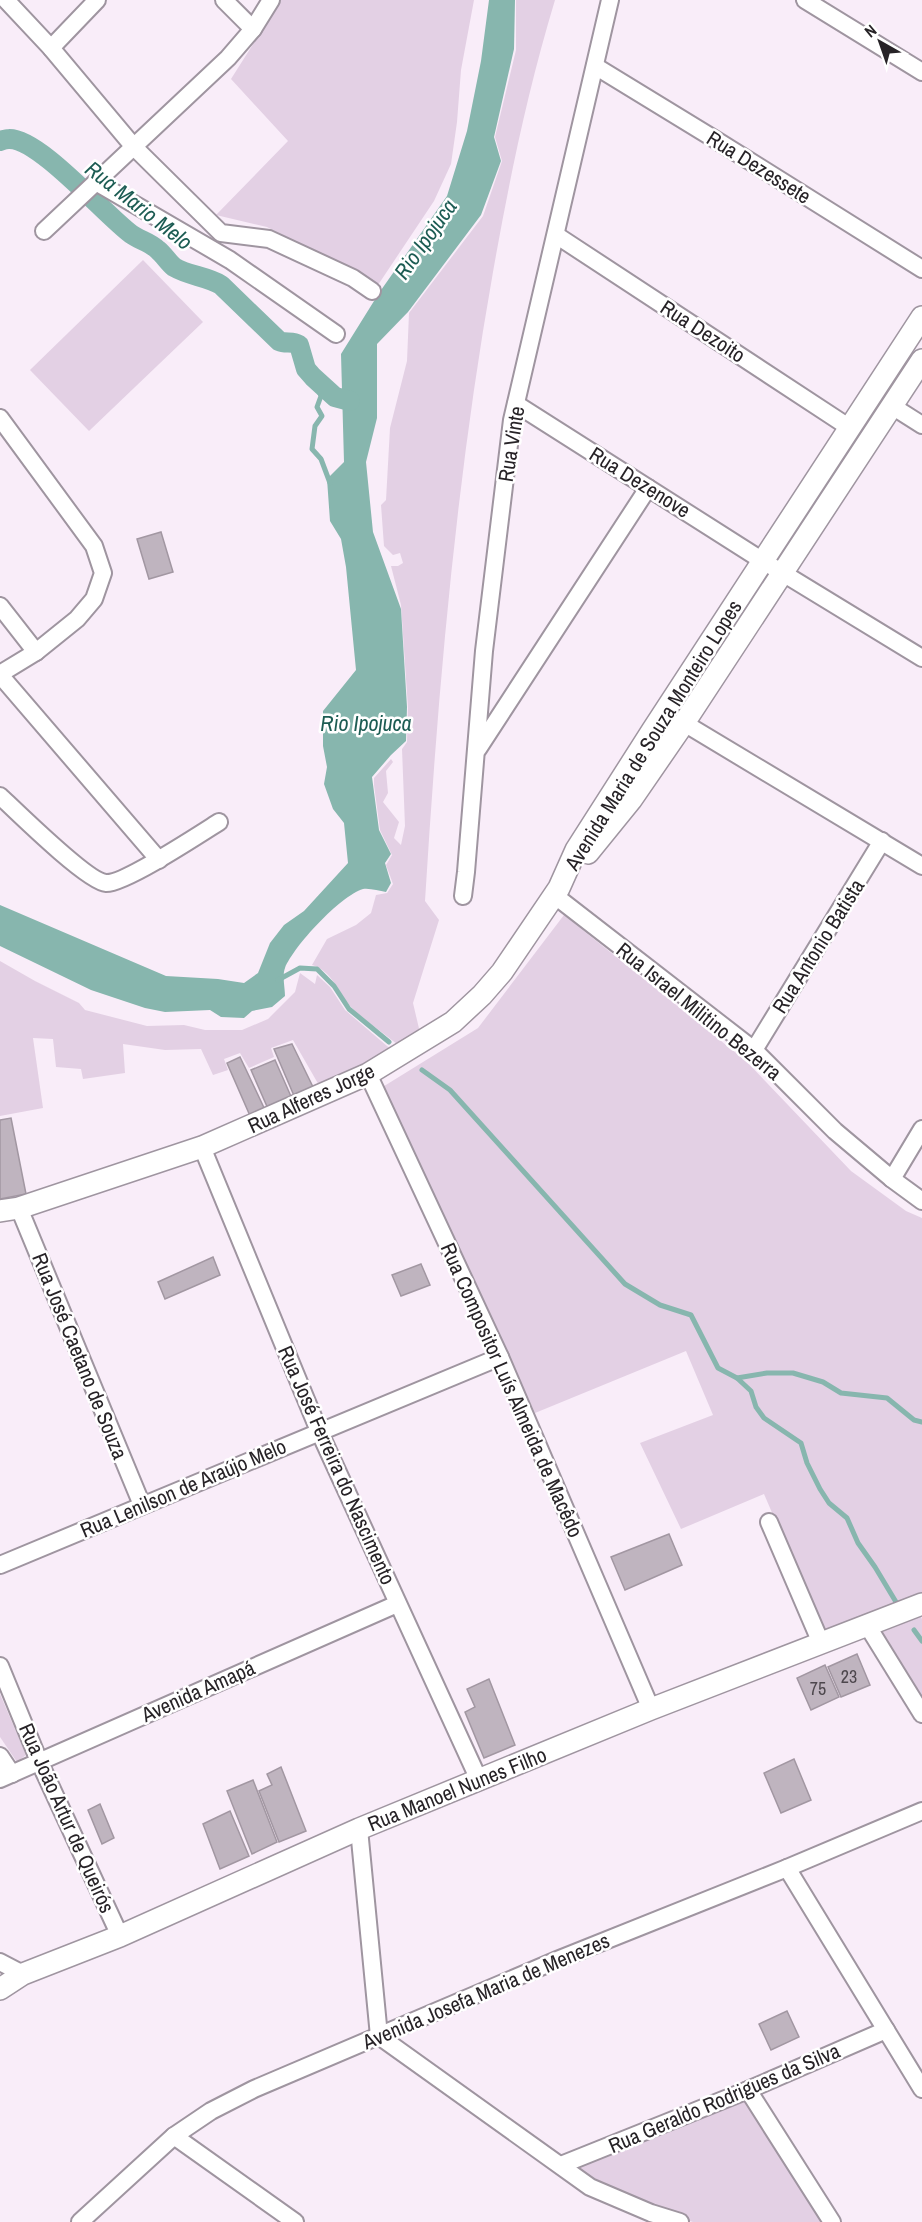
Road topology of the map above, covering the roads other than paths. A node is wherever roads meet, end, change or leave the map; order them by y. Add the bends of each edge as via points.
1 (6, 0) edge
2 (97, 0) edge
3 (224, 0) edge
4 (271, 0) edge
5 (610, 0) edge
6 (805, 0) edge
7 (253, 29) junction
8 (51, 48) junction
9 (595, 66) junction
10 (922, 72) edge
11 (134, 147) junction
12 (96, 182) junction
13 (44, 231) dead end
14 (556, 235) junction
15 (922, 269) edge
16 (372, 291) dead end
17 (922, 317) edge
18 (336, 334) dead end
19 (922, 360) edge
20 (516, 404) junction
21 (892, 406) junction
22 (0, 418) edge
23 (922, 425) edge
24 (850, 428) junction
25 (648, 488) junction
26 (763, 561) junction
27 (784, 573) junction
28 (0, 606) edge
29 (36, 652) junction
30 (922, 658) edge
31 (0, 674) edge
32 (684, 723) junction
33 (476, 752) junction
34 (0, 796) edge
35 (219, 822) dead end
36 (882, 841) junction
37 (159, 860) junction
38 (922, 866) edge
39 (556, 892) junction
40 (463, 896) dead end
41 (753, 1050) junction
42 (368, 1074) junction
43 (922, 1129) edge
44 (202, 1147) junction
45 (892, 1179) junction
46 (922, 1202) edge
47 (10, 1210) edge
48 (500, 1357) junction
49 (320, 1431) junction
50 (142, 1505) junction
51 (770, 1522) dead end
52 (0, 1565) edge
53 (397, 1604) junction
54 (922, 1604) edge
55 (867, 1625) junction
56 (821, 1643) junction
57 (0, 1666) edge
58 (651, 1709) junction
59 (922, 1714) edge
60 (0, 1756) edge
61 (39, 1761) junction
62 (6, 1777) edge
63 (479, 1780) junction
64 (922, 1811) edge
65 (359, 1829) junction
66 (788, 1868) junction
67 (120, 1935) junction
68 (0, 1962) edge
69 (23, 1974) junction
70 (0, 1989) edge
71 (886, 2030) junction
72 (379, 2036) junction
73 (748, 2090) junction
74 (922, 2090) edge
75 (174, 2136) junction
76 (561, 2165) junction
77 (80, 2222) edge
78 (296, 2222) edge
79 (680, 2222) edge
80 (832, 2222) edge

1 - 8 street
2 - 8 street
3 - 7 street
4 - 7 street
5 - 9 street, Rua Vinte
6 - 10 street
7 - 11 street
8 - 11 street
9 - 14 street, Rua Vinte
9 - 15 street, Rua Dezessete
11 - 12 street
11 - 16 street via 221,232 269,239 353,278
12 - 13 street
12 - 18 street via 230,260
14 - 20 street, Rua Vinte
14 - 24 street, Rua Dezoito
17 - 24 street, Avenida Maria de Souza Monteiro Lopes
19 - 21 street, Avenida Maria de Souza Monteiro Lopes
20 - 25 street, Rua Dezenove
20 - 33 street, Rua Vinte via 483,651
21 - 23 street
21 - 27 street, Avenida Maria de Souza Monteiro Lopes
22 - 29 street via 94,546 103,573 99,590 87,608
24 - 26 street, Avenida Maria de Souza Monteiro Lopes
25 - 26 street, Rua Dezenove
25 - 33 street
26 - 27 street, Rua Dezenove
26 - 39 street, Avenida Maria de Souza Monteiro Lopes via 576,850
27 - 30 street, Rua Dezenove
27 - 32 street, Avenida Maria de Souza Monteiro Lopes
28 - 29 street
29 - 31 street
31 - 37 street
32 - 36 street
32 - 39 street, Avenida Maria de Souza Monteiro Lopes via 631,800
33 - 40 street, Rua Vinte
34 - 37 street via 86,873 104,884
35 - 37 street
36 - 38 street
36 - 41 street, Rua Antonio Batista
39 - 41 street, Rua Israel Militino Bezerra
39 - 42 street, Rua Alferes Jorge via 482,995 453,1022
41 - 45 street, Rua Israel Militino Bezerra via 835,1131
42 - 44 street, Rua Alferes Jorge
42 - 48 street, Rua Compositor Luís Almeida de Macêdo
43 - 45 street
44 - 47 street, Rua Alferes Jorge
44 - 49 street, Rua José Ferreira do Nascimento
45 - 46 street, Rua Israel Militino Bezerra
47 - 50 street, Rua José Caetano de Souza
48 - 49 street, Rua Lenilson de Araújo Melo
48 - 58 street, Rua Compositor Luís Almeida de Macêdo
49 - 50 street, Rua Lenilson de Araújo Melo
49 - 53 street, Rua José Ferreira do Nascimento
50 - 52 street, Rua Lenilson de Araújo Melo
51 - 56 street
53 - 61 street, Avenida Amapá
53 - 63 street, Rua José Ferreira do Nascimento
54 - 55 street, Rua Manoel Nunes Filho
55 - 56 street, Rua Manoel Nunes Filho
55 - 59 street
56 - 58 street, Rua Manoel Nunes Filho
57 - 61 street, Rua João Artur de Queirós
58 - 63 street, Rua Manoel Nunes Filho
60 - 62 street
61 - 62 street, Avenida Amapá
61 - 67 street, Rua João Artur de Queirós
63 - 65 street, Rua Manoel Nunes Filho
64 - 66 street, Avenida Josefa Maria de Menezes
65 - 67 street, Rua Manoel Nunes Filho
65 - 72 street
66 - 71 street
66 - 72 street, Avenida Josefa Maria de Menezes
67 - 69 street, Rua Manoel Nunes Filho
68 - 69 street
69 - 70 street, Rua Manoel Nunes Filho
71 - 73 street, Rua Geraldo Rodrigues da Silva
71 - 74 street
72 - 75 street, Avenida Josefa Maria de Menezes via 254,2089
72 - 76 street
73 - 76 street, Rua Geraldo Rodrigues da Silva
73 - 80 street
75 - 77 street, Avenida Josefa Maria de Menezes
75 - 78 street
76 - 79 street via 590,2187

